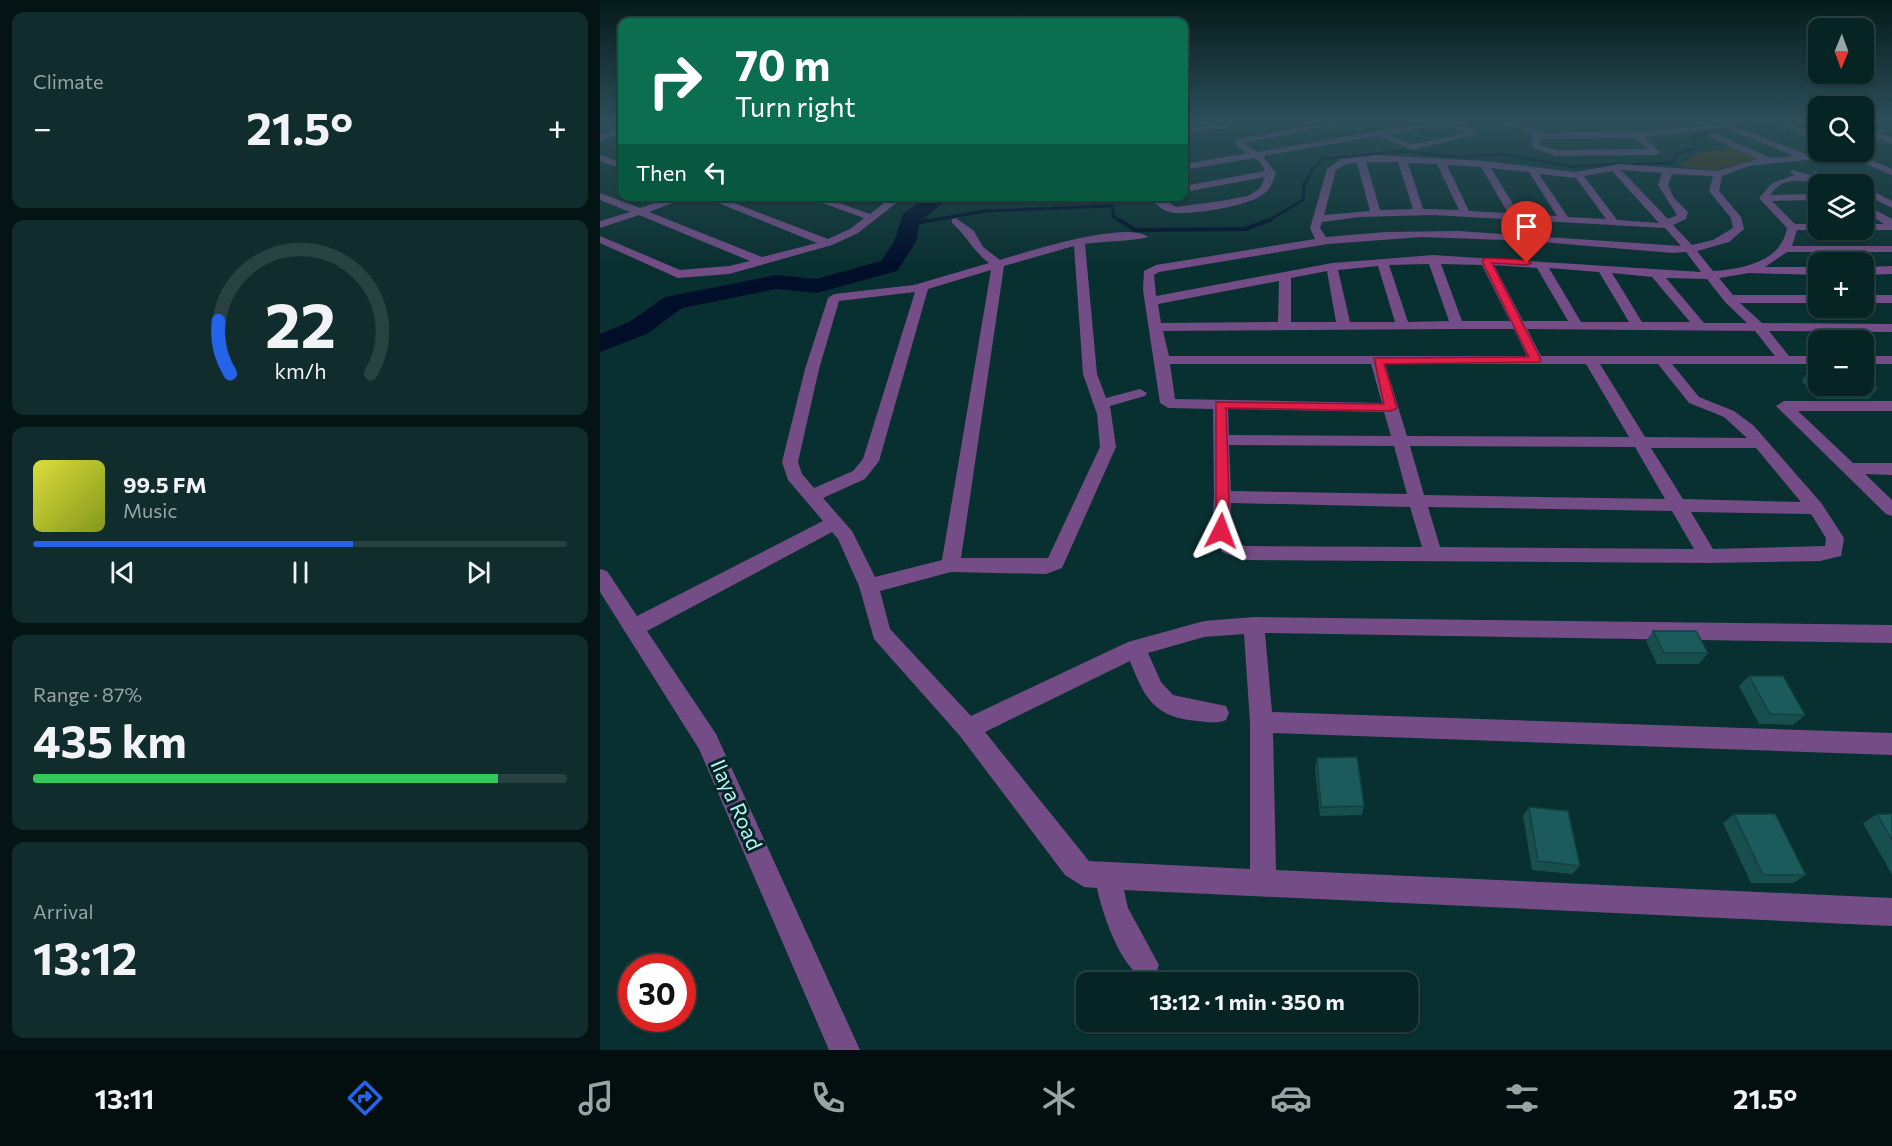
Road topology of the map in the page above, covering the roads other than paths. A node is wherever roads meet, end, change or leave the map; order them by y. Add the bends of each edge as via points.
1 (1268, 168) edge
2 (1334, 168) edge
3 (1363, 168) edge
4 (1405, 168) edge
5 (1444, 168) edge
6 (1486, 168) edge
7 (1512, 168) edge
8 (1614, 168) junction
9 (1730, 168) edge
10 (1786, 168) edge
11 (1668, 170) junction
12 (1533, 171) junction
13 (1271, 173) junction
14 (1578, 174) junction
15 (1718, 174) junction
16 (1805, 176) junction
17 (1808, 177) edge
18 (1188, 188) edge
19 (1808, 191) edge
20 (1766, 194) junction
21 (1874, 195) edge
22 (600, 196) edge
23 (1808, 197) edge
24 (672, 201) edge
25 (719, 201) edge
26 (823, 201) edge
27 (894, 201) edge
28 (1158, 201) edge
29 (1892, 205) edge
30 (1774, 208) junction
31 (1808, 208) edge
32 (641, 212) junction
33 (1419, 212) junction
34 (1376, 213) junction
35 (1465, 213) junction
36 (1874, 213) edge
37 (1490, 215) junction
38 (1515, 216) junction
39 (873, 218) junction
40 (1318, 219) junction
41 (1565, 220) junction
42 (956, 221) dead end
43 (1614, 223) junction
44 (600, 225) edge
45 (1666, 225) junction
46 (1892, 225) edge
47 (1874, 226) edge
48 (1792, 227) junction
49 (1808, 227) edge
50 (1142, 237) dead end
51 (600, 239) edge
52 (1324, 242) junction
53 (828, 243) junction
54 (1079, 243) junction
55 (1689, 248) junction
56 (1507, 249) junction
57 (1784, 249) junction
58 (1892, 249) edge
59 (1433, 258) junction
60 (1382, 261) junction
61 (1486, 261) junction
62 (764, 262) junction
63 (998, 264) junction
64 (1541, 264) junction
65 (1332, 267) junction
66 (1603, 269) junction
67 (1892, 270) edge
68 (1742, 271) junction
69 (1808, 271) edge
70 (1874, 271) edge
71 (1655, 273) junction
72 (1709, 274) junction
73 (1285, 277) junction
74 (923, 286) junction
75 (1729, 299) junction
76 (1808, 299) edge
77 (1874, 299) edge
78 (1892, 299) edge
79 (1152, 301) junction
80 (1518, 325) junction
81 (1403, 326) junction
82 (1457, 326) junction
83 (1155, 327) junction
84 (1284, 327) junction
85 (1344, 327) junction
86 (1578, 327) junction
87 (1639, 327) junction
88 (1701, 327) junction
89 (1760, 328) junction
90 (1892, 328) edge
91 (1163, 360) junction
92 (1536, 360) junction
93 (1785, 360) junction
94 (1808, 360) edge
95 (1874, 360) edge
96 (1892, 360) edge
97 (1377, 361) junction
98 (1591, 361) junction
99 (1663, 361) junction
100 (1140, 393) dead end
101 (1102, 404) junction
102 (1220, 405) junction
103 (1892, 406) edge
104 (1391, 408) junction
105 (1221, 440) junction
106 (1401, 442) junction
107 (1639, 442) junction
108 (1760, 443) junction
109 (1849, 468) junction
110 (1892, 469) edge
111 (811, 497) junction
112 (1223, 497) junction
113 (1417, 501) junction
114 (1677, 505) junction
115 (1816, 508) junction
116 (1892, 510) edge
117 (834, 523) junction
118 (1433, 554) junction
119 (1708, 556) junction
120 (951, 565) junction
121 (600, 576) edge
122 (869, 586) junction
123 (1254, 625) junction
124 (635, 627) junction
125 (1892, 634) edge
126 (1135, 648) junction
127 (1218, 713) dead end
128 (1261, 722) junction
129 (968, 729) junction
130 (1892, 744) edge
131 (1108, 876) junction
132 (1263, 883) junction
133 (1892, 912) edge
134 (1145, 965) dead end
135 (840, 1048) edge

1 - 13 street
2 - 40 street
3 - 34 street
4 - 33 street
5 - 35 street
6 - 38 street
7 - 12 street
8 - 11 street
8 - 14 street
8 - 45 street
9 - 15 street
10 - 16 street
11 - 15 street
11 - 45 street via 1663,185 1683,212 1682,217
12 - 14 street
12 - 41 street
13 - 18 street
13 - 28 street via 1264,190 1251,198 1175,210
14 - 43 street
15 - 55 street via 1714,191 1736,217 1739,229 1719,242
16 - 17 street
16 - 20 street via 1772,186
19 - 20 street
20 - 23 street
20 - 30 street
21 - 29 street
22 - 32 street
24 - 32 street
25 - 53 street
26 - 39 street
27 - 39 street
30 - 31 street
30 - 48 street
32 - 44 street
32 - 62 street
33 - 34 street
33 - 35 street
34 - 40 street
35 - 37 street
36 - 46 street
37 - 38 street
37 - 56 street
38 - 41 street
39 - 53 street
40 - 52 street via 1316,234
41 - 43 street
42 - 63 street via 970,233 978,249
43 - 45 street
45 - 55 street
46 - 47 street
48 - 49 street
48 - 57 street via 1792,237
50 - 54 street via 1117,236
51 - 62 street via 678,274
52 - 56 street via 1448,234
52 - 79 street via 1156,269 1148,274
53 - 62 street
54 - 63 street
54 - 101 street via 1090,374
55 - 56 street
55 - 72 street
56 - 61 street
56 - 64 street
57 - 58 street
57 - 68 street via 1765,265
59 - 60 street
59 - 61 street
59 - 82 street
60 - 65 street
60 - 81 street
61 - 80 street
63 - 74 street
63 - 120 street
64 - 66 street
64 - 86 street
65 - 73 street
65 - 85 street
66 - 71 street
66 - 87 street
67 - 70 street
68 - 69 street
68 - 72 street
71 - 72 street
71 - 88 street
72 - 75 street
73 - 79 street
73 - 84 street
74 - 111 street via 871,461 859,476
74 - 111 street via 834,298 790,462 794,476
75 - 76 street
75 - 89 street
77 - 78 street
79 - 83 street
80 - 82 street
80 - 86 street
80 - 92 street
81 - 82 street
81 - 85 street
83 - 84 street
83 - 91 street
84 - 85 street
86 - 87 street
87 - 88 street
88 - 89 street
89 - 90 street
89 - 93 street
91 - 97 street
91 - 102 street via 1168,403
92 - 97 street
92 - 98 street
93 - 94 street
93 - 99 street
95 - 96 street
97 - 104 street
98 - 99 street
98 - 107 street
99 - 108 street via 1694,400 1729,414
100 - 101 street
101 - 120 street via 1108,447 1055,563 1046,567
102 - 104 street
102 - 105 street
103 - 109 street via 1784,406
104 - 106 street
105 - 106 street
105 - 112 street
106 - 107 street
106 - 113 street
107 - 108 street
107 - 114 street
108 - 115 street
109 - 110 street
109 - 116 street
111 - 117 street
112 - 113 street
112 - 118 street via 1221,531 1229,547 1244,553
113 - 114 street
113 - 118 street
114 - 115 street
114 - 119 street
115 - 119 street via 1835,538 1834,550 1820,554
117 - 122 street via 846,536
117 - 124 street
118 - 119 street
120 - 122 street
121 - 124 street, Ilaya Road
122 - 129 street via 881,633
123 - 125 street
123 - 126 street via 1204,629
123 - 128 street
124 - 135 street, Ilaya Road via 708,742
126 - 127 street via 1156,693 1166,703
126 - 129 street
128 - 130 street
128 - 132 street
129 - 131 street via 1074,866 1084,874
131 - 132 street
131 - 134 street via 1115,912
132 - 133 street

